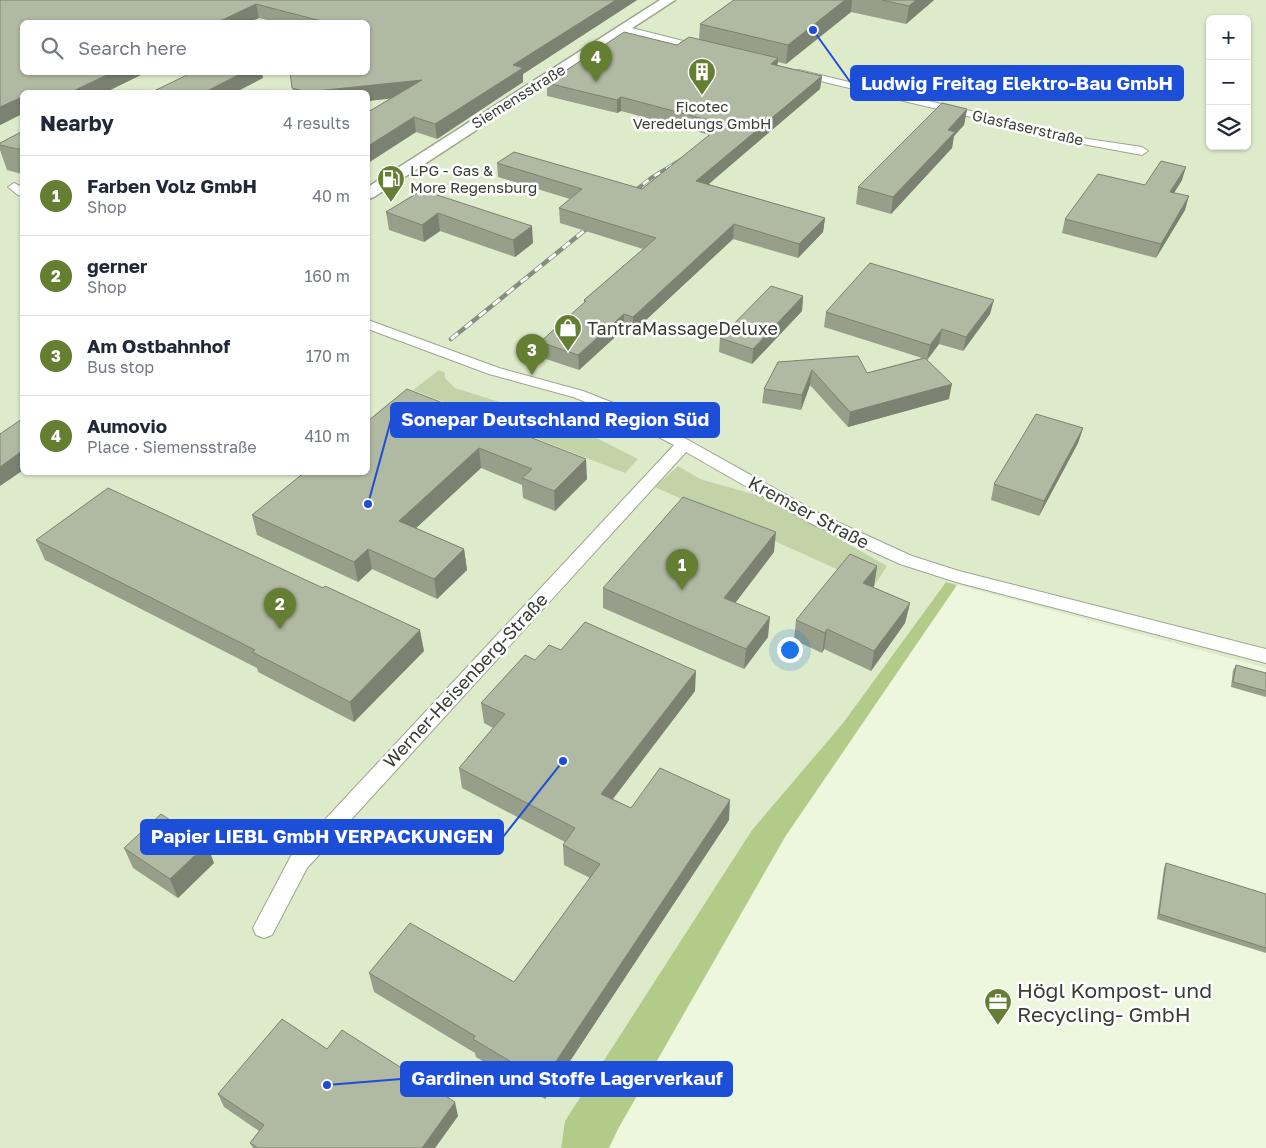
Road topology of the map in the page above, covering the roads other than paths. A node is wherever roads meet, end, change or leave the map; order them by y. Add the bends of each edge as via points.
1 (669, 0) edge
2 (624, 30) junction
3 (717, 52) edge
4 (791, 70) edge
5 (1142, 151) dead end
6 (370, 193) edge
7 (370, 325) edge
8 (684, 444) junction
9 (1266, 656) edge
10 (264, 928) dead end

1 - 2 street, Siemensstraße
2 - 3 street
2 - 6 street, Siemensstraße
4 - 5 street, Glasfaserstraße via 1088,142
7 - 8 street, Kremser Straße via 494,371 611,406
8 - 9 street, Kremser Straße via 816,519 906,560 956,576
8 - 10 street, Werner-Heisenberg-Straße via 299,862

